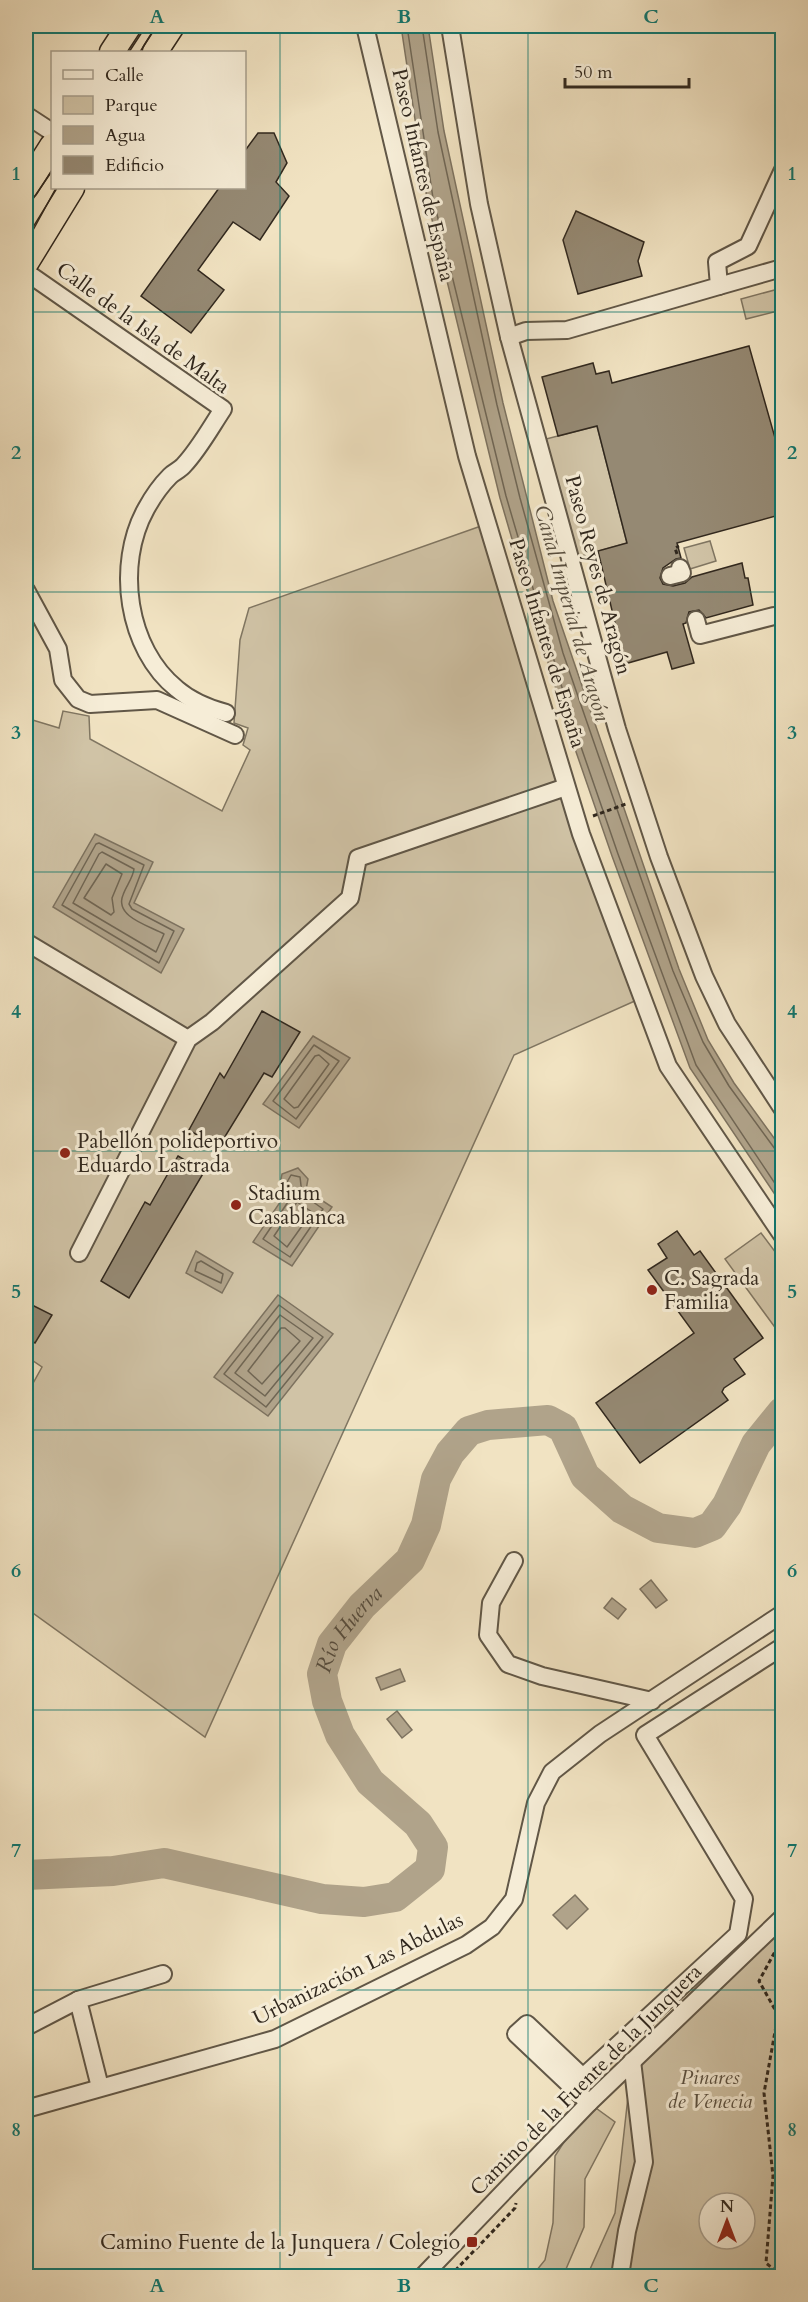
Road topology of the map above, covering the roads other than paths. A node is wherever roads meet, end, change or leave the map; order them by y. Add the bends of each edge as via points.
1 (129, 26) edge
2 (172, 26) edge
3 (365, 26) edge
4 (450, 26) edge
5 (113, 51) edge
6 (156, 51) edge
7 (26, 115) edge
8 (51, 131) edge
9 (51, 148) edge
10 (783, 172) edge
11 (26, 187) edge
12 (71, 189) edge
13 (26, 264) edge
14 (783, 268) edge
15 (26, 272) edge
16 (719, 286) junction
17 (509, 337) junction
18 (26, 590) edge
19 (774, 616) dead end
20 (696, 620) dead end
21 (177, 690) junction
22 (158, 700) junction
23 (226, 713) dead end
24 (236, 735) dead end
25 (566, 787) junction
26 (26, 942) edge
27 (188, 1039) junction
28 (783, 1108) edge
29 (783, 1235) edge
30 (79, 1253) dead end
31 (514, 1561) dead end
32 (783, 1614) edge
33 (783, 1647) edge
34 (652, 1701) junction
35 (783, 1918) edge
36 (163, 1974) dead end
37 (78, 2000) junction
38 (26, 2027) edge
39 (632, 2061) junction
40 (100, 2087) junction
41 (589, 2103) junction
42 (26, 2109) edge
43 (423, 2277) edge
44 (620, 2277) edge

1 - 5 highway
2 - 6 highway
3 - 25 street, Paseo Infantes de España via 467,456
4 - 17 street, Paseo Reyes de Aragón via 479,204
7 - 8 street
9 - 11 highway
10 - 16 street via 748,246 717,262
12 - 13 highway
14 - 16 street
15 - 21 street, Calle de la Isla de Malta via 223,409 184,466 157,491 131,552 129,573 135,622 154,663
16 - 17 street via 567,330 525,331
17 - 28 street, Paseo Reyes de Aragón via 645,817 704,976 727,1024
18 - 22 street via 58,649 63,680 78,699 90,704
19 - 20 street via 700,635
21 - 22 street
21 - 23 street, Calle de la Isla de Malta via 201,705
22 - 24 street
25 - 27 street via 358,858 350,898
25 - 29 street, Paseo Infantes de España via 668,1066
26 - 27 street
27 - 30 street
31 - 34 street via 491,1604 488,1635 508,1664 542,1676
32 - 34 street, Urbanización Las Abdulas
33 - 41 street via 645,1736 744,1899 738,1934 583,2077 526,2024 516,2034
34 - 40 street, Urbanización Las Abdulas via 600,1734 552,1772 536,1803 514,1899 492,1927 466,1945 275,2039
35 - 39 street, Camino de la Fuente de la Junquera
36 - 37 street
37 - 38 street
37 - 40 street
39 - 41 street, Camino de la Fuente de la Junquera
39 - 44 street via 644,2162
40 - 42 street, Urbanización Las Abdulas
41 - 43 street, Camino de la Fuente de la Junquera

